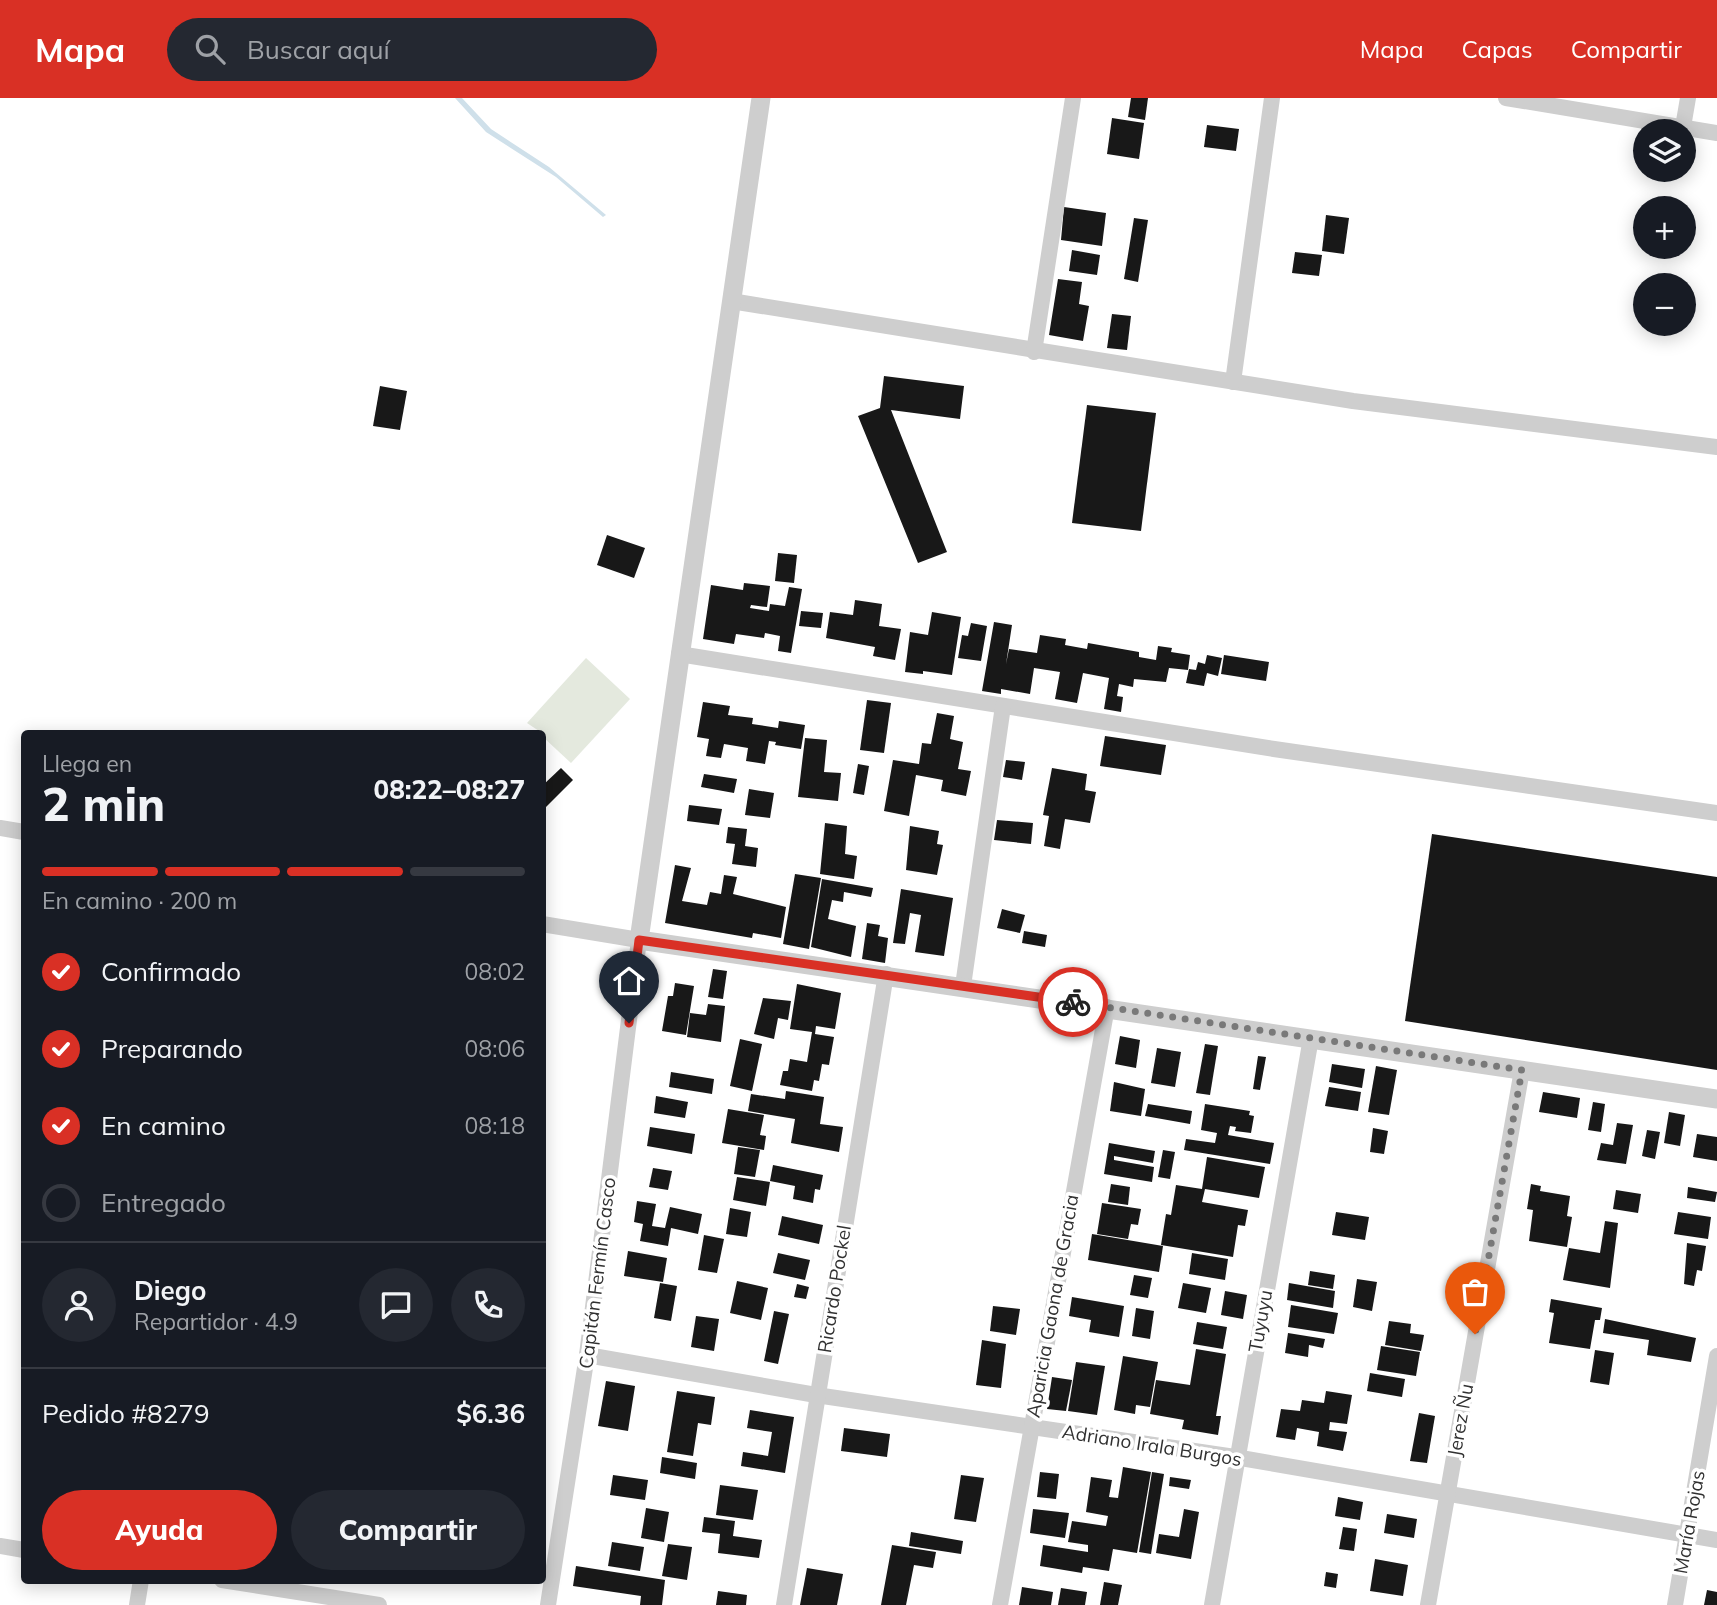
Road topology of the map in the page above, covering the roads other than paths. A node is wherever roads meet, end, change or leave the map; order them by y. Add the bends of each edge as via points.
1 (761, 98) edge
2 (1073, 98) edge
3 (1272, 98) edge
4 (1506, 98) edge
5 (1688, 98) edge
6 (1634, 119) edge
7 (1684, 119) edge
8 (1696, 129) edge
9 (1717, 133) edge
10 (732, 301) junction
11 (1034, 352) junction
12 (1233, 382) junction
13 (1717, 447) edge
14 (680, 654) junction
15 (1003, 706) junction
16 (1717, 813) edge
17 (0, 828) edge
18 (21, 832) edge
19 (546, 925) edge
20 (639, 940) junction
21 (886, 974) junction
22 (963, 986) junction
23 (1107, 1007) junction
24 (1311, 1038) junction
25 (1522, 1070) junction
26 (1717, 1099) edge
27 (587, 1355) junction
28 (1717, 1356) edge
29 (816, 1395) junction
30 (1030, 1427) junction
31 (1235, 1457) junction
32 (1447, 1493) junction
33 (1687, 1535) junction
34 (1717, 1540) edge
35 (0, 1546) edge
36 (21, 1550) edge
37 (140, 1584) edge
38 (247, 1584) edge
39 (137, 1605) edge
40 (379, 1605) edge
41 (548, 1605) edge
42 (784, 1605) edge
43 (1000, 1605) edge
44 (1212, 1605) edge
45 (1428, 1605) edge
46 (1675, 1605) edge

1 - 10 street
2 - 11 street
3 - 12 street
4 - 6 street
5 - 7 street
8 - 9 street
10 - 11 street
10 - 14 street
11 - 12 street
12 - 13 street
14 - 15 street
14 - 20 street
15 - 16 street
15 - 22 street
17 - 18 street
19 - 20 street
20 - 21 street
20 - 27 street, Capitán Fermín Casco
21 - 22 street
21 - 29 street, Ricardo Pockel
22 - 23 street
23 - 24 street
23 - 30 street, Aparicia Gaona de Gracia
24 - 25 street
24 - 31 street, Tuyuyu
25 - 26 street
25 - 32 street, Jerez Ñu
27 - 29 street, Adriano Irala Burgos
27 - 41 street, Capitán Fermín Casco
28 - 33 street, María Rojas
29 - 30 street, Adriano Irala Burgos
29 - 42 street, Ricardo Pockel
30 - 31 street, Adriano Irala Burgos
30 - 43 street, Aparicia Gaona de Gracia
31 - 32 street, Adriano Irala Burgos
31 - 44 street, Tuyuyu
32 - 33 street, Adriano Irala Burgos
32 - 45 street, Jerez Ñu
33 - 34 street, Adriano Irala Burgos
33 - 46 street, María Rojas
35 - 36 street
37 - 39 street
38 - 40 street

